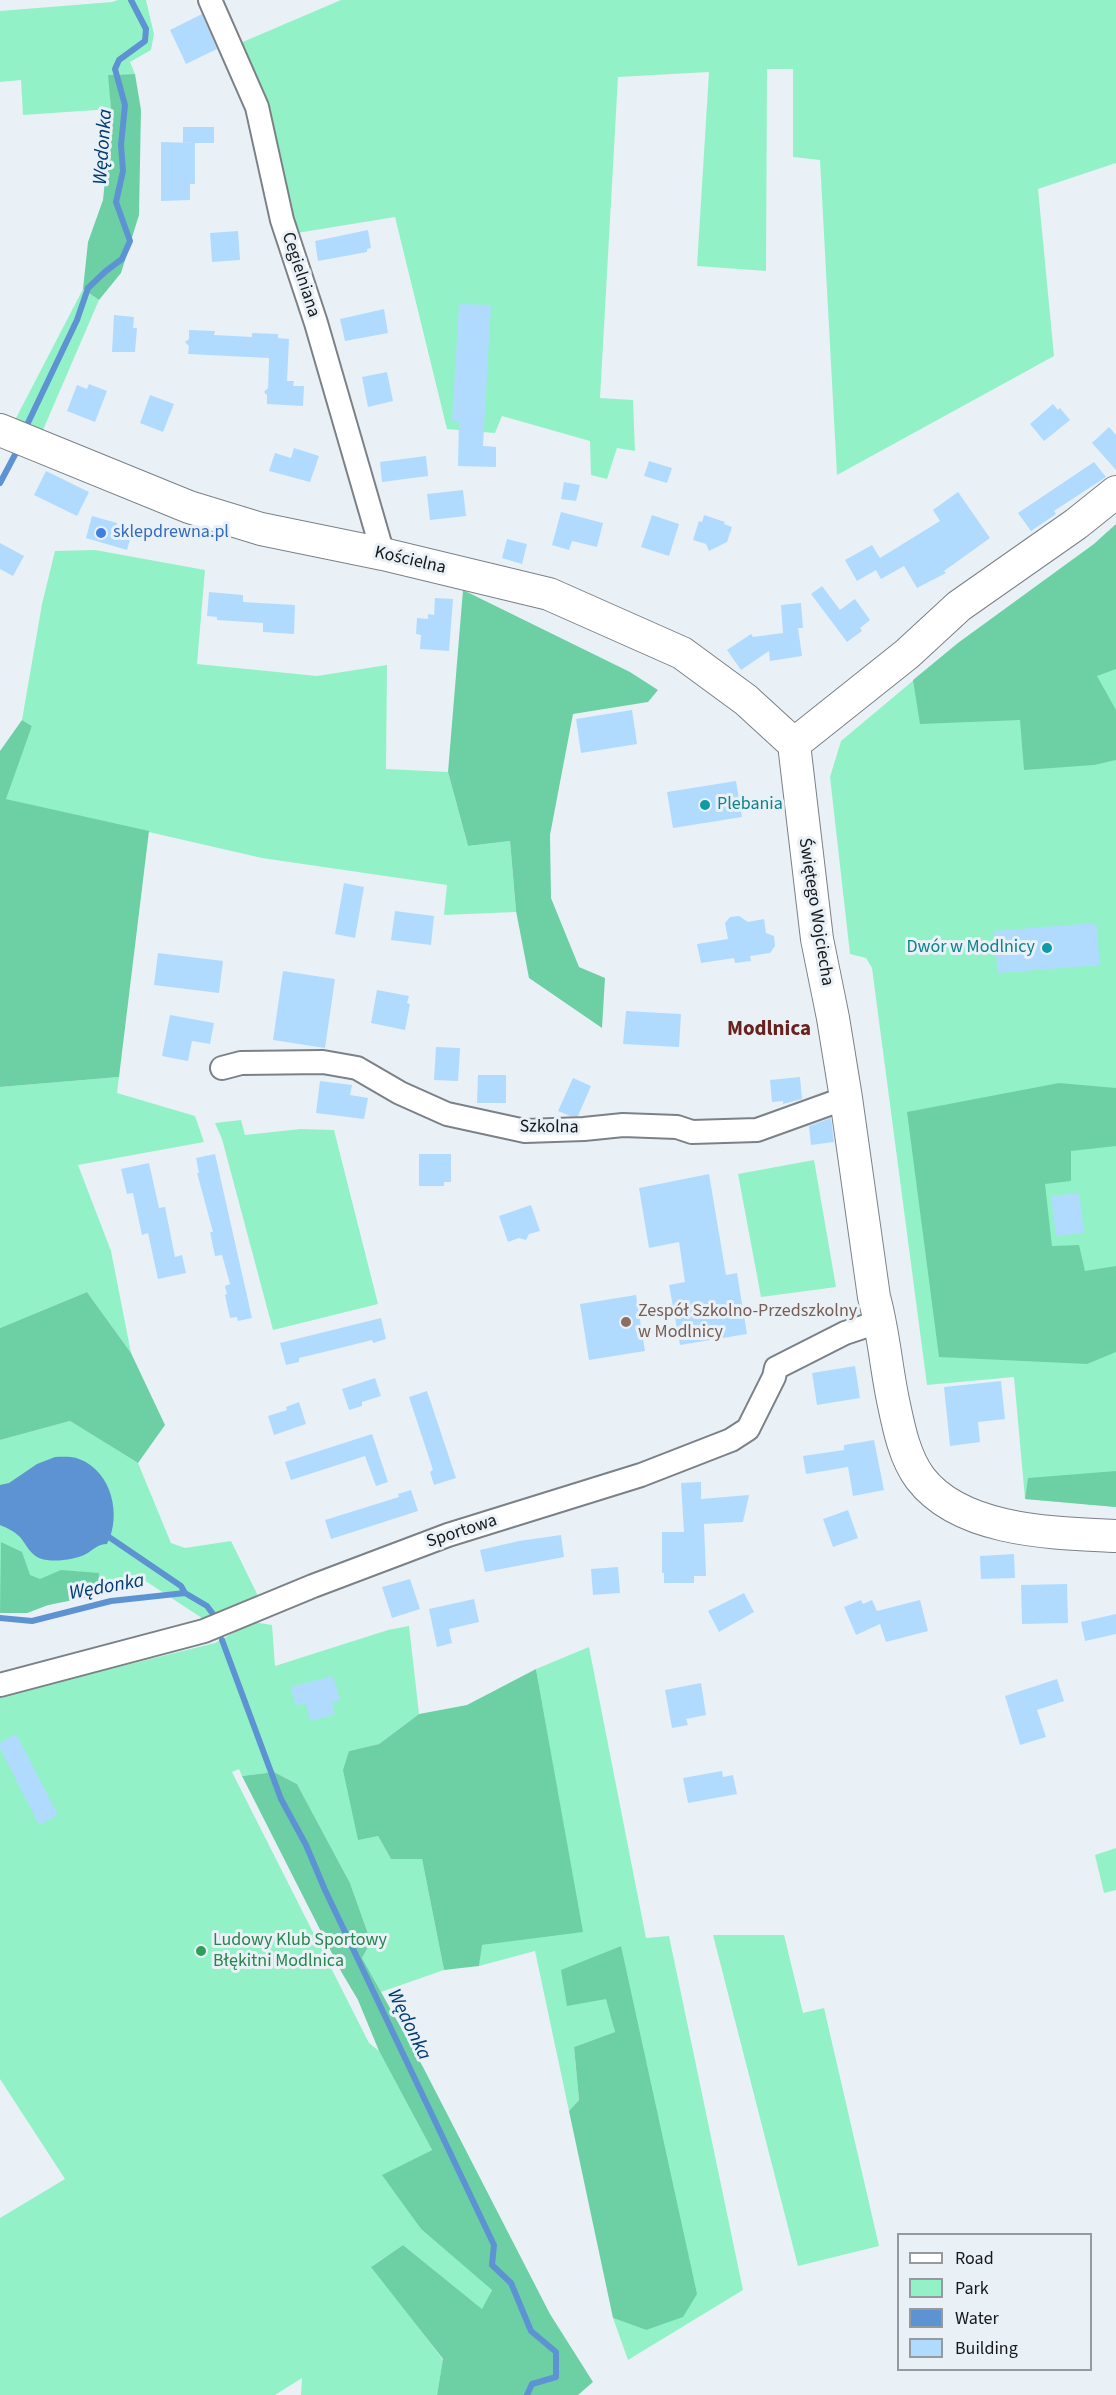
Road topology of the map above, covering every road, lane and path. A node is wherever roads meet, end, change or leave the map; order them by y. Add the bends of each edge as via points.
1 (210, 0) edge
2 (0, 430) edge
3 (1116, 492) edge
4 (383, 554) junction
5 (794, 744) junction
6 (222, 1068) dead end
7 (846, 1098) junction
8 (881, 1321) junction
9 (1116, 1536) edge
10 (0, 1685) edge

1 - 4 street, Cegielniana via 257,107 282,220
2 - 4 street, Kościelna via 189,507 261,529
3 - 5 street via 959,606 907,654
4 - 5 street, Kościelna via 549,594 682,653 746,700
5 - 7 street, Świętego Wojciecha via 817,939
6 - 7 street, Szkolna via 241,1063 323,1062 357,1068 447,1114 525,1131 623,1125 693,1131 757,1130
7 - 8 street, Świętego Wojciecha via 874,1297
8 - 9 street, Świętego Wojciecha via 897,1419 921,1480 954,1508 981,1519 1025,1529
8 - 10 street, Sportowa via 845,1333 776,1368 748,1429 730,1440 641,1475 448,1535 204,1631

